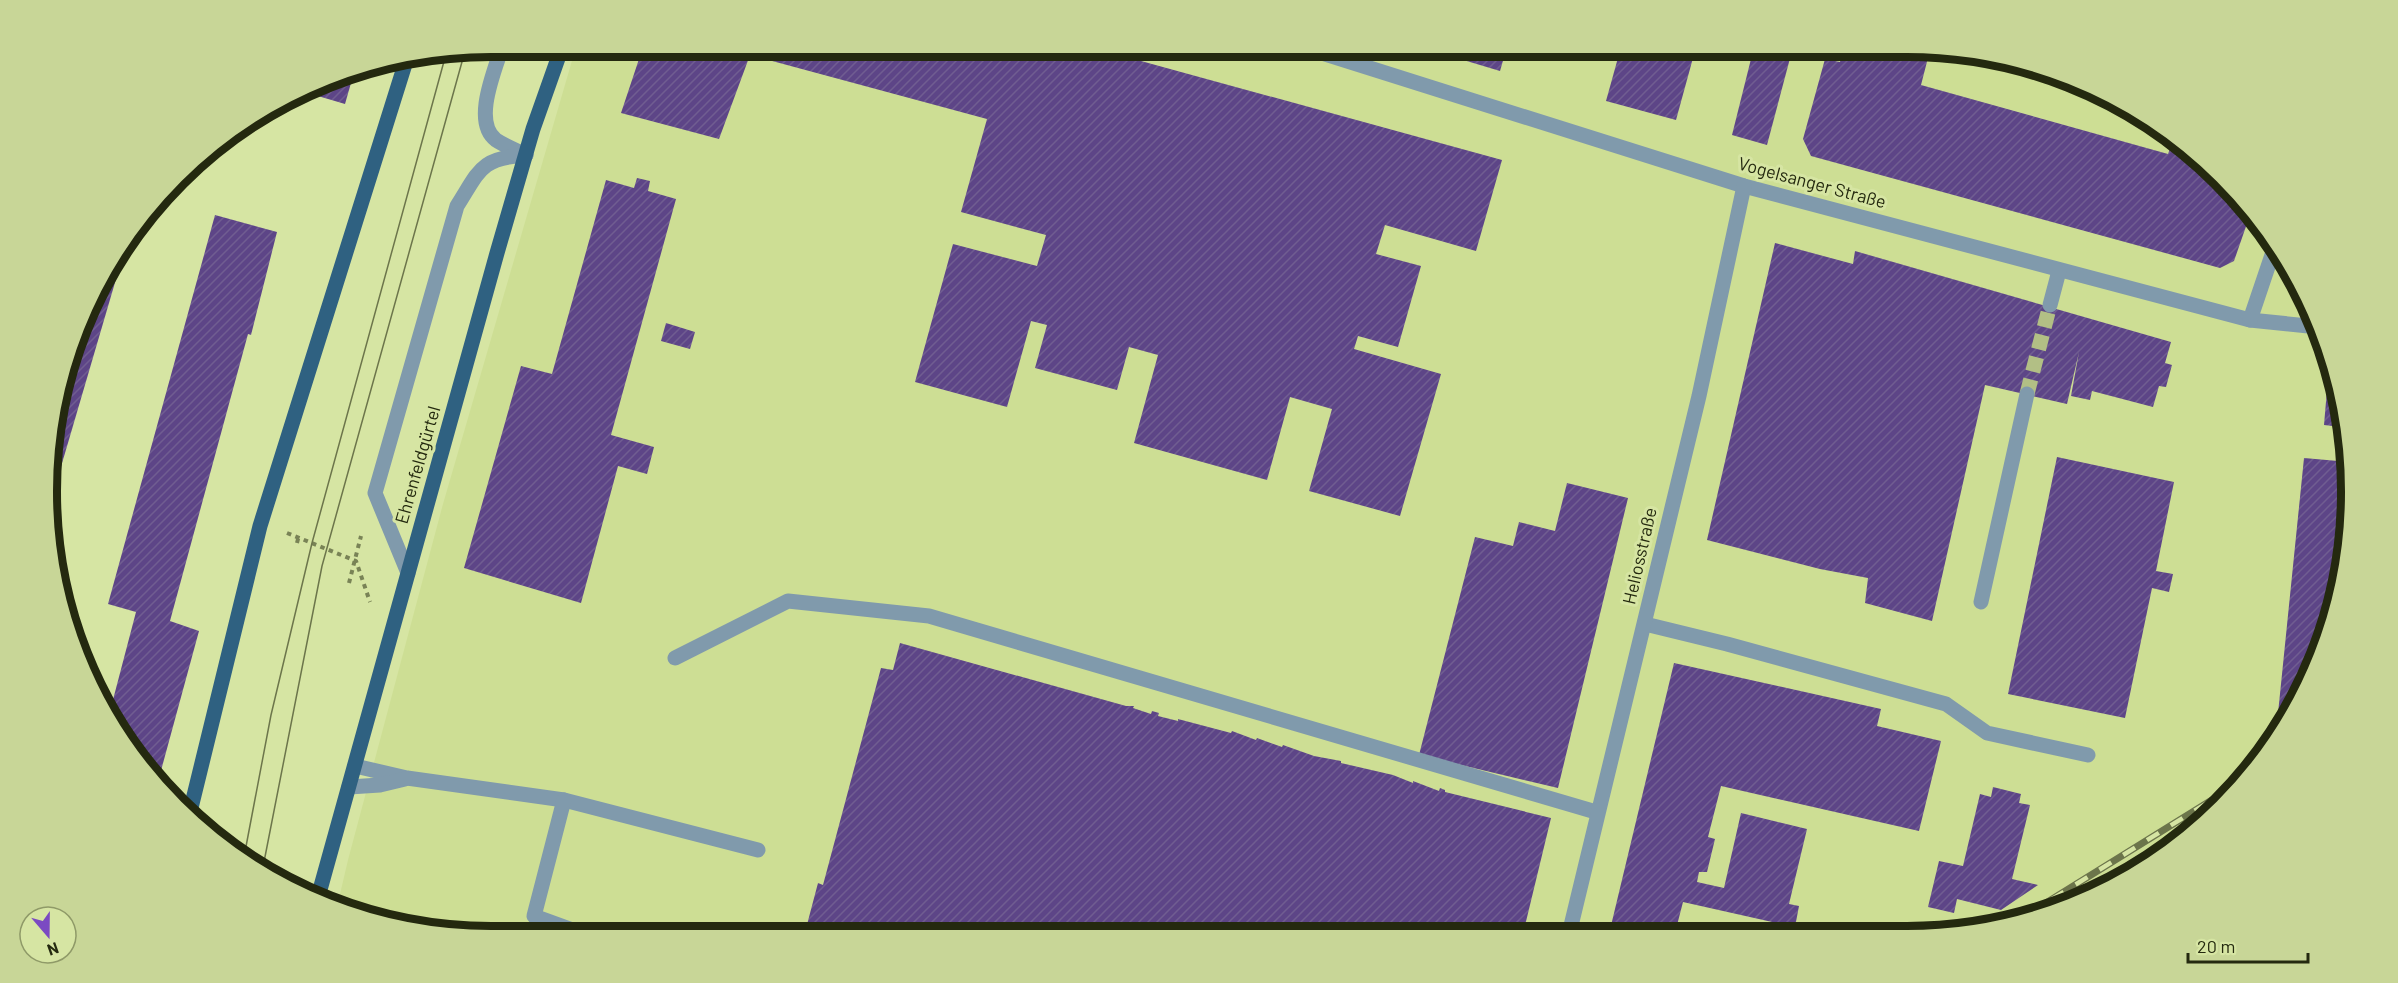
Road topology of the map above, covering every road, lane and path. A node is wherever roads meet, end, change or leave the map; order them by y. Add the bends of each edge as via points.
1 (499, 57) edge
2 (558, 57) edge
3 (1338, 57) edge
4 (405, 66) edge
5 (526, 155) junction
6 (1744, 186) junction
7 (2272, 256) edge
8 (2060, 271) junction
9 (2050, 305) tunnel mouth
10 (2250, 320) junction
11 (2308, 326) edge
12 (2027, 394) tunnel mouth
13 (260, 526) junction
14 (299, 536) junction
15 (297, 543) dead end
16 (408, 573) junction
17 (349, 583) dead end
18 (1981, 602) dead end
19 (1645, 624) junction
20 (675, 658) dead end
21 (2088, 755) dead end
22 (355, 766) junction
23 (407, 778) junction
24 (349, 787) junction
25 (564, 800) junction
26 (192, 806) edge
27 (1596, 812) junction
28 (758, 850) dead end
29 (320, 891) edge
30 (562, 926) edge
31 (1571, 926) edge

1 - 5 street via 484,116 486,128 495,139
2 - 5 main road, Ehrenfeldgürtel
3 - 6 street, Vogelsanger Straße
4 - 13 main road
5 - 16 main road, Ehrenfeldgürtel
5 - 16 street via 502,157 482,166 457,206 375,494
6 - 8 street, Vogelsanger Straße
6 - 19 street, Heliosstraße
7 - 10 street
8 - 9 street
8 - 10 street, Vogelsanger Straße
10 - 11 street, Vogelsanger Straße
12 - 18 street
13 - 14 path
13 - 26 main road
14 - 15 path
14 - 17 path via 356,561
16 - 22 main road, Ehrenfeldgürtel
19 - 21 street via 1946,704 1987,733
19 - 27 street, Heliosstraße
20 - 27 street via 788,600 928,616
22 - 23 street
22 - 24 main road, Ehrenfeldgürtel
23 - 24 street
23 - 25 street
24 - 29 main road, Ehrenfeldgürtel
25 - 28 street
25 - 30 street via 534,916
27 - 31 street, Heliosstraße

